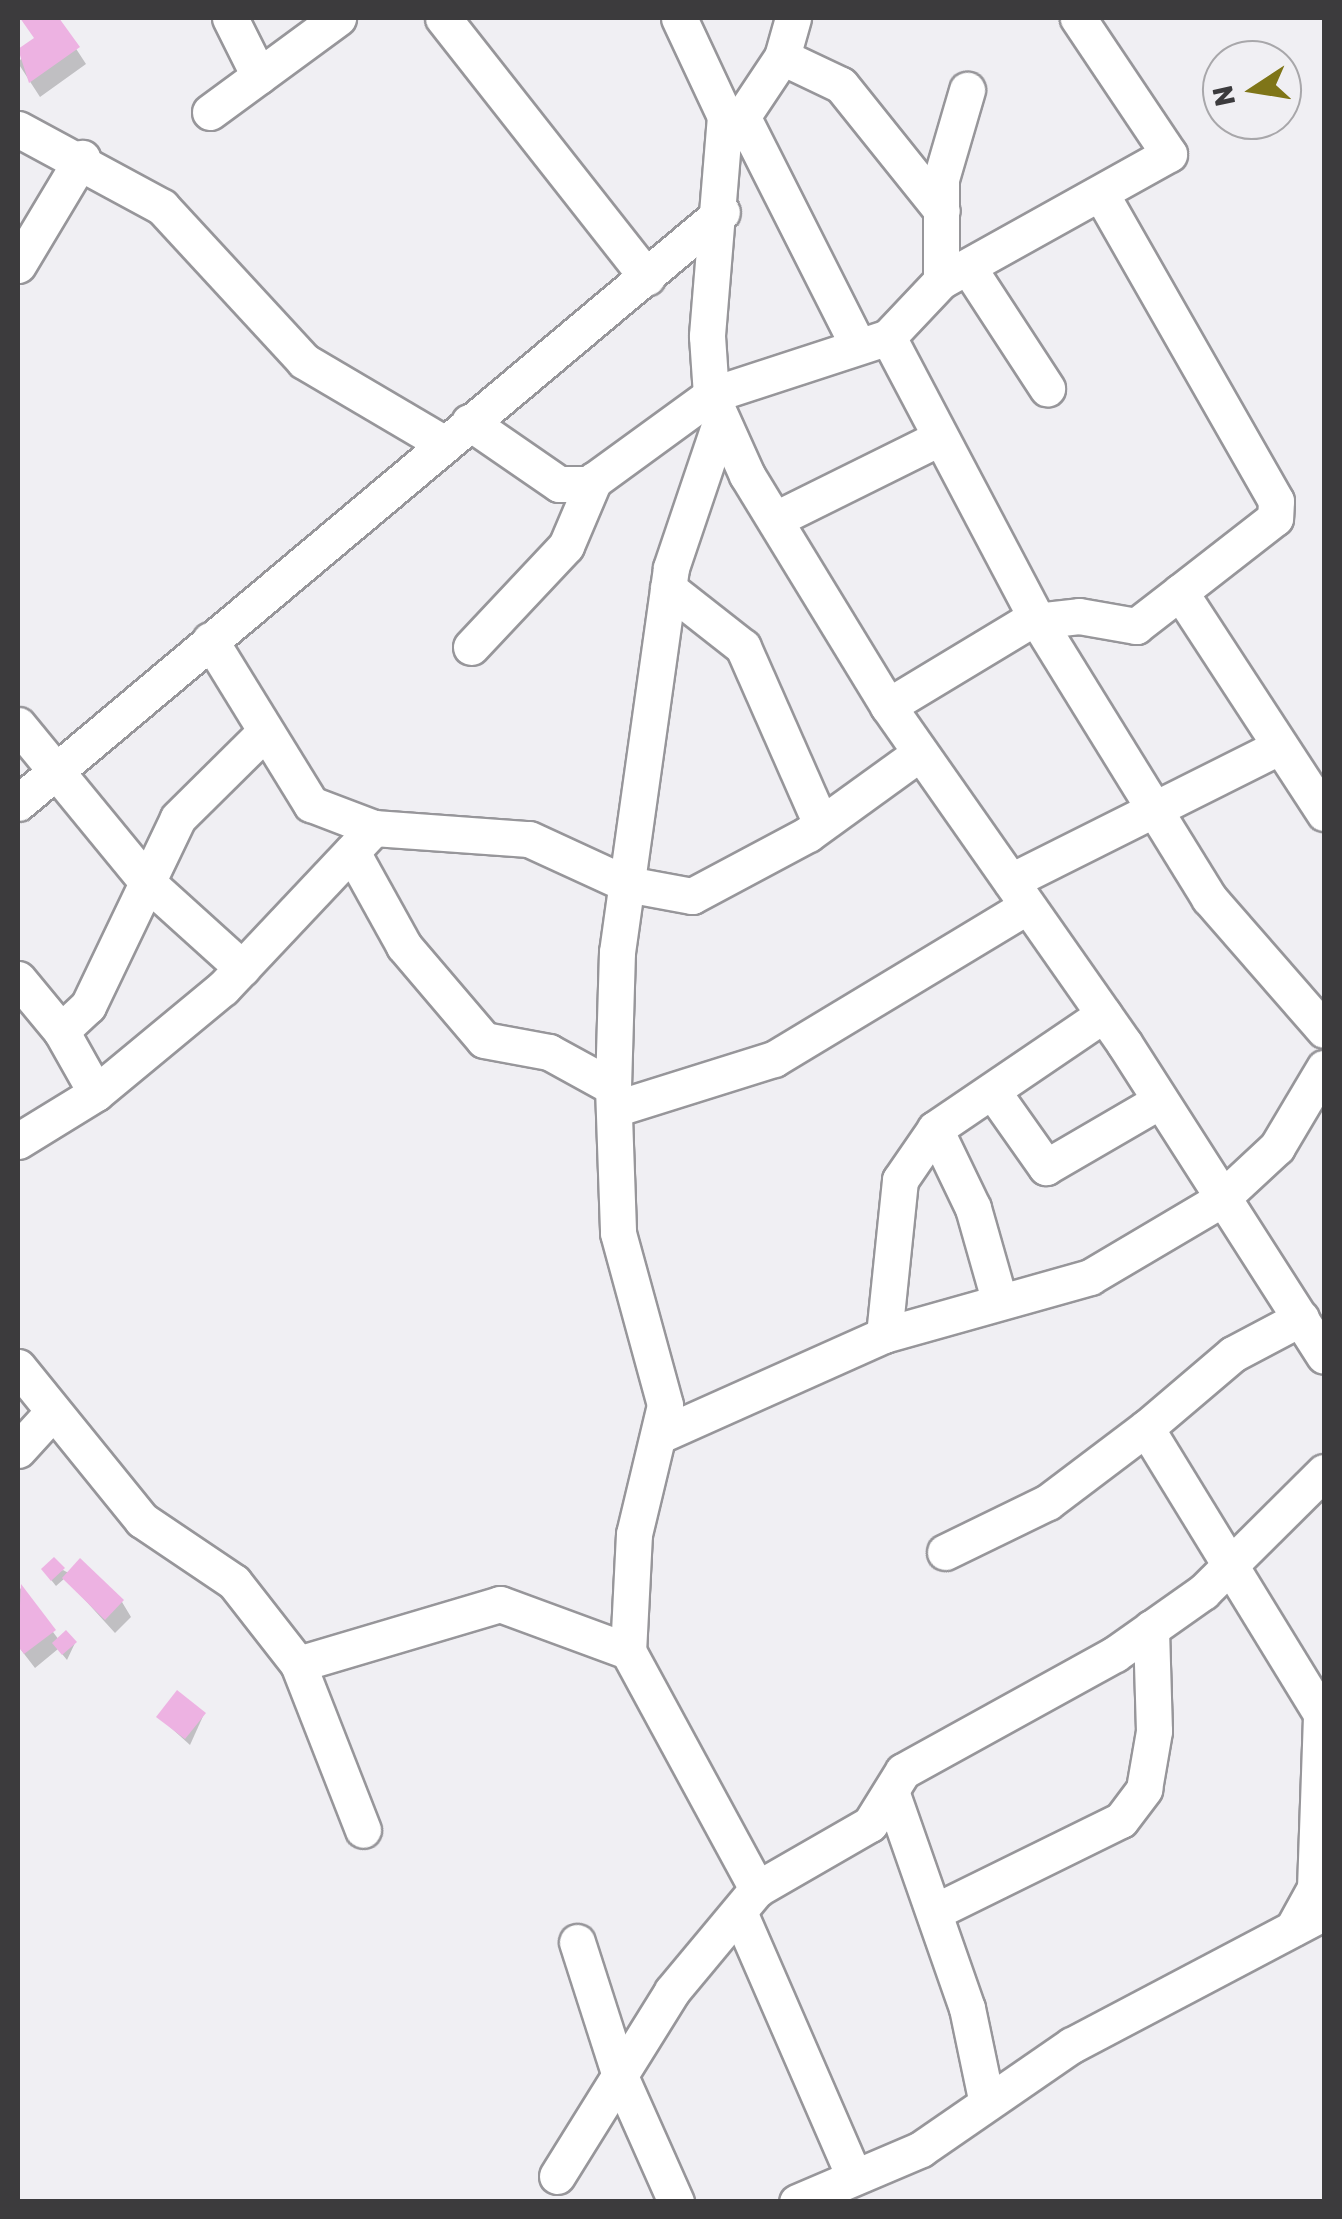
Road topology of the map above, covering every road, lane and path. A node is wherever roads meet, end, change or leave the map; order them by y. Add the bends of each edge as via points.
1 (230, 18) edge
2 (338, 18) edge
3 (443, 18) edge
4 (679, 18) edge
5 (793, 18) edge
6 (1078, 18) edge
7 (782, 57) junction
8 (258, 76) junction
9 (967, 90) dead end
10 (210, 112) dead end
11 (18, 129) edge
12 (736, 130) junction
13 (82, 158) junction
14 (1101, 194) junction
15 (942, 211) junction
16 (722, 212) junction
17 (18, 265) edge
18 (955, 274) junction
19 (646, 277) junction
20 (873, 342) junction
21 (1048, 388) dead end
22 (716, 407) junction
23 (456, 432) junction
24 (935, 440) junction
25 (594, 480) junction
26 (776, 519) junction
27 (668, 588) junction
28 (1180, 592) junction
29 (1038, 621) junction
30 (210, 640) junction
31 (471, 646) dead end
32 (888, 706) junction
33 (18, 725) edge
34 (263, 734) junction
35 (1279, 747) junction
36 (920, 753) junction
37 (58, 771) junction
38 (18, 803) edge
39 (1324, 813) edge
40 (1156, 814) junction
41 (821, 824) junction
42 (363, 840) junction
43 (148, 883) junction
44 (627, 884) junction
45 (1019, 894) junction
46 (242, 968) junction
47 (18, 979) edge
48 (1104, 1014) junction
49 (61, 1030) junction
50 (1324, 1030) edge
51 (1324, 1068) edge
52 (96, 1092) junction
53 (994, 1092) junction
54 (614, 1098) junction
55 (1156, 1103) junction
56 (935, 1129) junction
57 (18, 1141) edge
58 (1220, 1200) junction
59 (999, 1299) junction
60 (1301, 1318) junction
61 (884, 1334) junction
62 (1324, 1356) edge
63 (18, 1367) edge
64 (50, 1415) junction
65 (1146, 1428) junction
66 (665, 1433) junction
67 (18, 1450) edge
68 (1324, 1472) edge
69 (944, 1552) dead end
70 (1228, 1566) junction
71 (1151, 1628) junction
72 (628, 1651) junction
73 (298, 1664) junction
74 (1323, 1716) edge
75 (892, 1794) junction
76 (363, 1830) dead end
77 (748, 1901) junction
78 (934, 1912) junction
79 (1324, 1912) edge
80 (1293, 1928) junction
81 (577, 1942) dead end
82 (620, 2076) junction
83 (986, 2100) junction
84 (557, 2176) dead end
85 (854, 2177) junction
86 (676, 2202) edge
87 (797, 2202) edge

1 - 8 street
2 - 8 street
3 - 19 street
4 - 12 street
5 - 7 street
6 - 14 street via 1169,154
7 - 12 street
7 - 15 street via 840,86
8 - 10 street
9 - 15 street via 952,118
11 - 13 street
12 - 16 street
12 - 20 street
13 - 17 street
13 - 23 street via 162,206 304,361
14 - 18 street
14 - 28 street via 1276,502 1275,518
15 - 18 street
16 - 19 street
16 - 22 street via 707,336
18 - 20 street
18 - 21 street
19 - 23 street
20 - 22 street
20 - 24 street
22 - 25 street
22 - 26 street
22 - 27 street
23 - 25 street via 559,484
23 - 30 street
24 - 26 street
24 - 29 street
25 - 31 street via 566,546
26 - 32 street
27 - 41 street via 743,647
27 - 44 street
28 - 29 street via 1136,626 1079,616
28 - 35 street
29 - 32 street
29 - 40 street
30 - 34 street
30 - 37 street
32 - 36 street
33 - 37 street
34 - 42 street via 311,804
34 - 43 street via 178,818
35 - 39 street
35 - 40 street
36 - 41 street
36 - 45 street
37 - 38 street
37 - 43 street
40 - 45 street
40 - 50 street via 1228,923
41 - 44 street via 692,896
42 - 44 street via 529,839
42 - 46 street
42 - 54 street via 404,946 484,1040 549,1052
43 - 46 street
43 - 49 street via 88,1006
44 - 54 street
45 - 48 street
45 - 54 street via 774,1059
46 - 52 street
47 - 49 street
48 - 53 street
48 - 55 street
49 - 52 street
51 - 58 street via 1278,1147
52 - 57 street
53 - 55 street via 1046,1167
53 - 56 street
54 - 66 street via 618,1233
55 - 58 street
56 - 59 street via 973,1208
56 - 61 street via 900,1180
58 - 59 street via 1090,1277
58 - 60 street
59 - 61 street
60 - 62 street
60 - 65 street via 1233,1354
61 - 66 street
63 - 64 street
64 - 67 street
64 - 73 street via 142,1520 234,1582
65 - 69 street via 1048,1502
65 - 70 street
66 - 72 street via 634,1534
68 - 70 street
70 - 71 street
70 - 74 street
71 - 75 street via 903,1771
71 - 78 street via 1154,1731 1144,1789 1121,1820
72 - 73 street via 500,1604
72 - 77 street
73 - 76 street
74 - 80 street via 1314,1888
75 - 77 street via 835,1850
75 - 78 street
77 - 82 street via 672,1991
77 - 85 street
78 - 83 street
79 - 80 street
80 - 83 street
81 - 82 street
82 - 84 street
82 - 86 street
83 - 85 street via 920,2149
85 - 87 street

